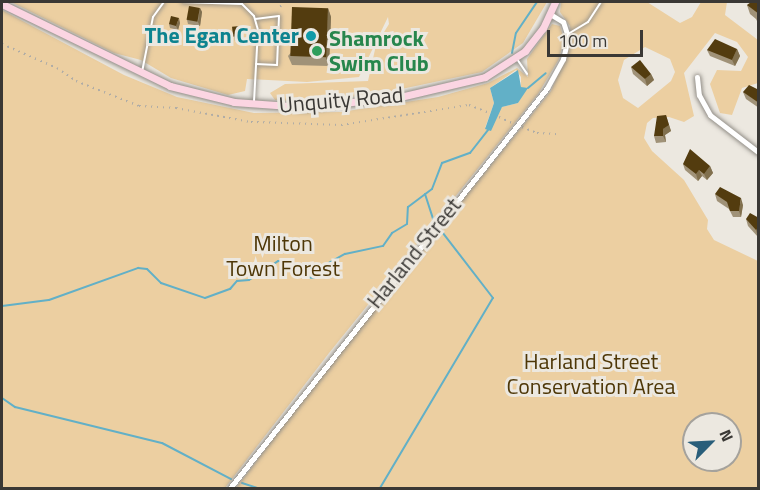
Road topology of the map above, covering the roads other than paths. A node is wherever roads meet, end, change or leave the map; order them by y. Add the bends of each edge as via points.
1 (164, 2) edge
2 (182, 2) edge
3 (555, 2) edge
4 (601, 2) edge
5 (2, 4) edge
6 (550, 14) junction
7 (255, 19) junction
8 (568, 34) junction
9 (516, 58) junction
10 (256, 64) junction
11 (527, 74) dead end
12 (141, 75) junction
13 (697, 77) dead end
14 (253, 105) junction
15 (759, 152) edge
16 (230, 489) edge

1 - 12 lane via 153,17
2 - 7 lane via 242,4
3 - 6 main road, Unquity Road
4 - 8 lane via 588,22
5 - 12 main road, Unquity Road
6 - 8 street via 563,22
6 - 9 main road, Unquity Road via 535,39
7 - 10 lane
7 - 10 lane via 279,16 277,65
8 - 16 street, Harland Street via 556,73 518,125
9 - 11 lane
9 - 14 main road, Unquity Road via 479,79 400,97 312,107
10 - 14 lane
12 - 14 main road, Unquity Road via 197,94
13 - 15 street via 699,95 710,115

